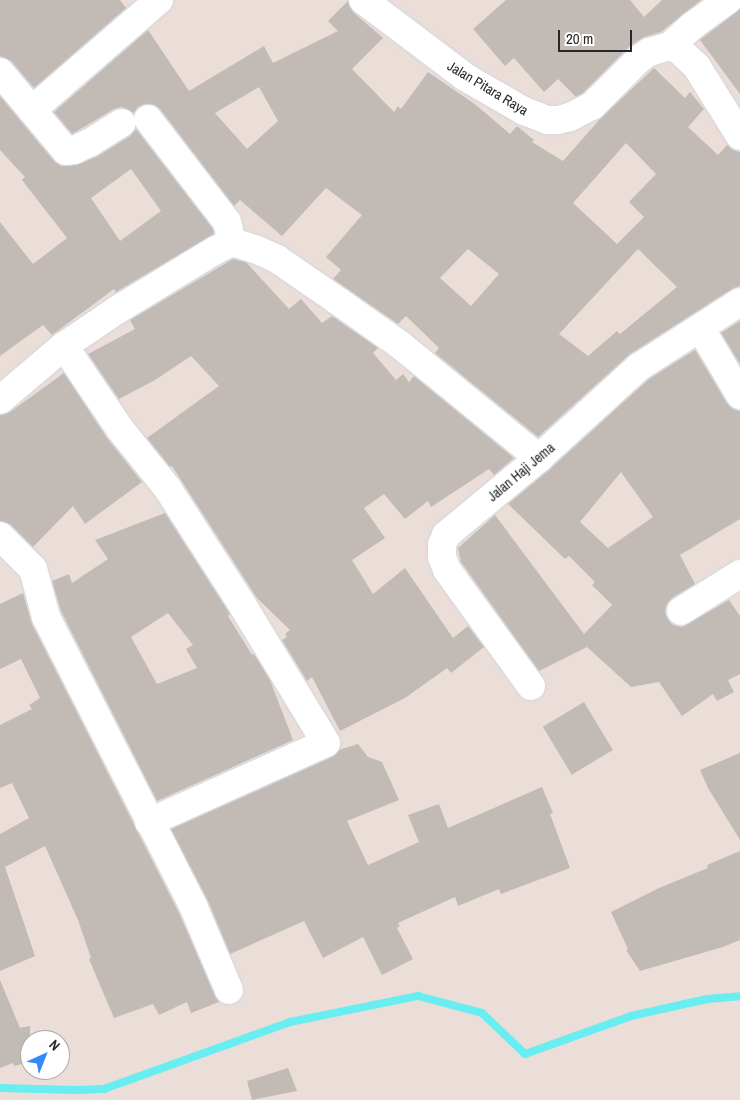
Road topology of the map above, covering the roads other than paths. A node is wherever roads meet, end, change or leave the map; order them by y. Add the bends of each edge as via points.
1 (159, 0) edge
2 (363, 0) edge
3 (728, 0) edge
4 (670, 46) junction
5 (0, 72) edge
6 (32, 110) junction
7 (740, 136) edge
8 (232, 242) junction
9 (740, 302) edge
10 (701, 329) junction
11 (64, 346) junction
12 (740, 394) edge
13 (0, 400) edge
14 (539, 458) junction
15 (0, 536) edge
16 (740, 574) edge
17 (681, 611) dead end
18 (531, 686) dead end
19 (149, 822) junction
20 (229, 990) dead end

1 - 6 street
2 - 4 street, Jalan Pitara Raya via 465,77 524,111 547,120 570,117 592,106 639,59 649,52
3 - 4 street
4 - 7 street via 697,67
5 - 6 street
6 - 8 street via 66,151 135,121 226,222
8 - 11 street via 117,310
8 - 14 street via 277,259 338,301 398,344
9 - 10 street, Jalan Haji Jema
10 - 12 street
10 - 14 street, Jalan Haji Jema via 639,367
11 - 13 street
11 - 19 street via 120,429 168,489 326,743
14 - 18 street, Jalan Haji Jema via 454,527 442,546 447,570
15 - 19 street via 33,569 46,617
16 - 17 street
19 - 20 street via 194,908

